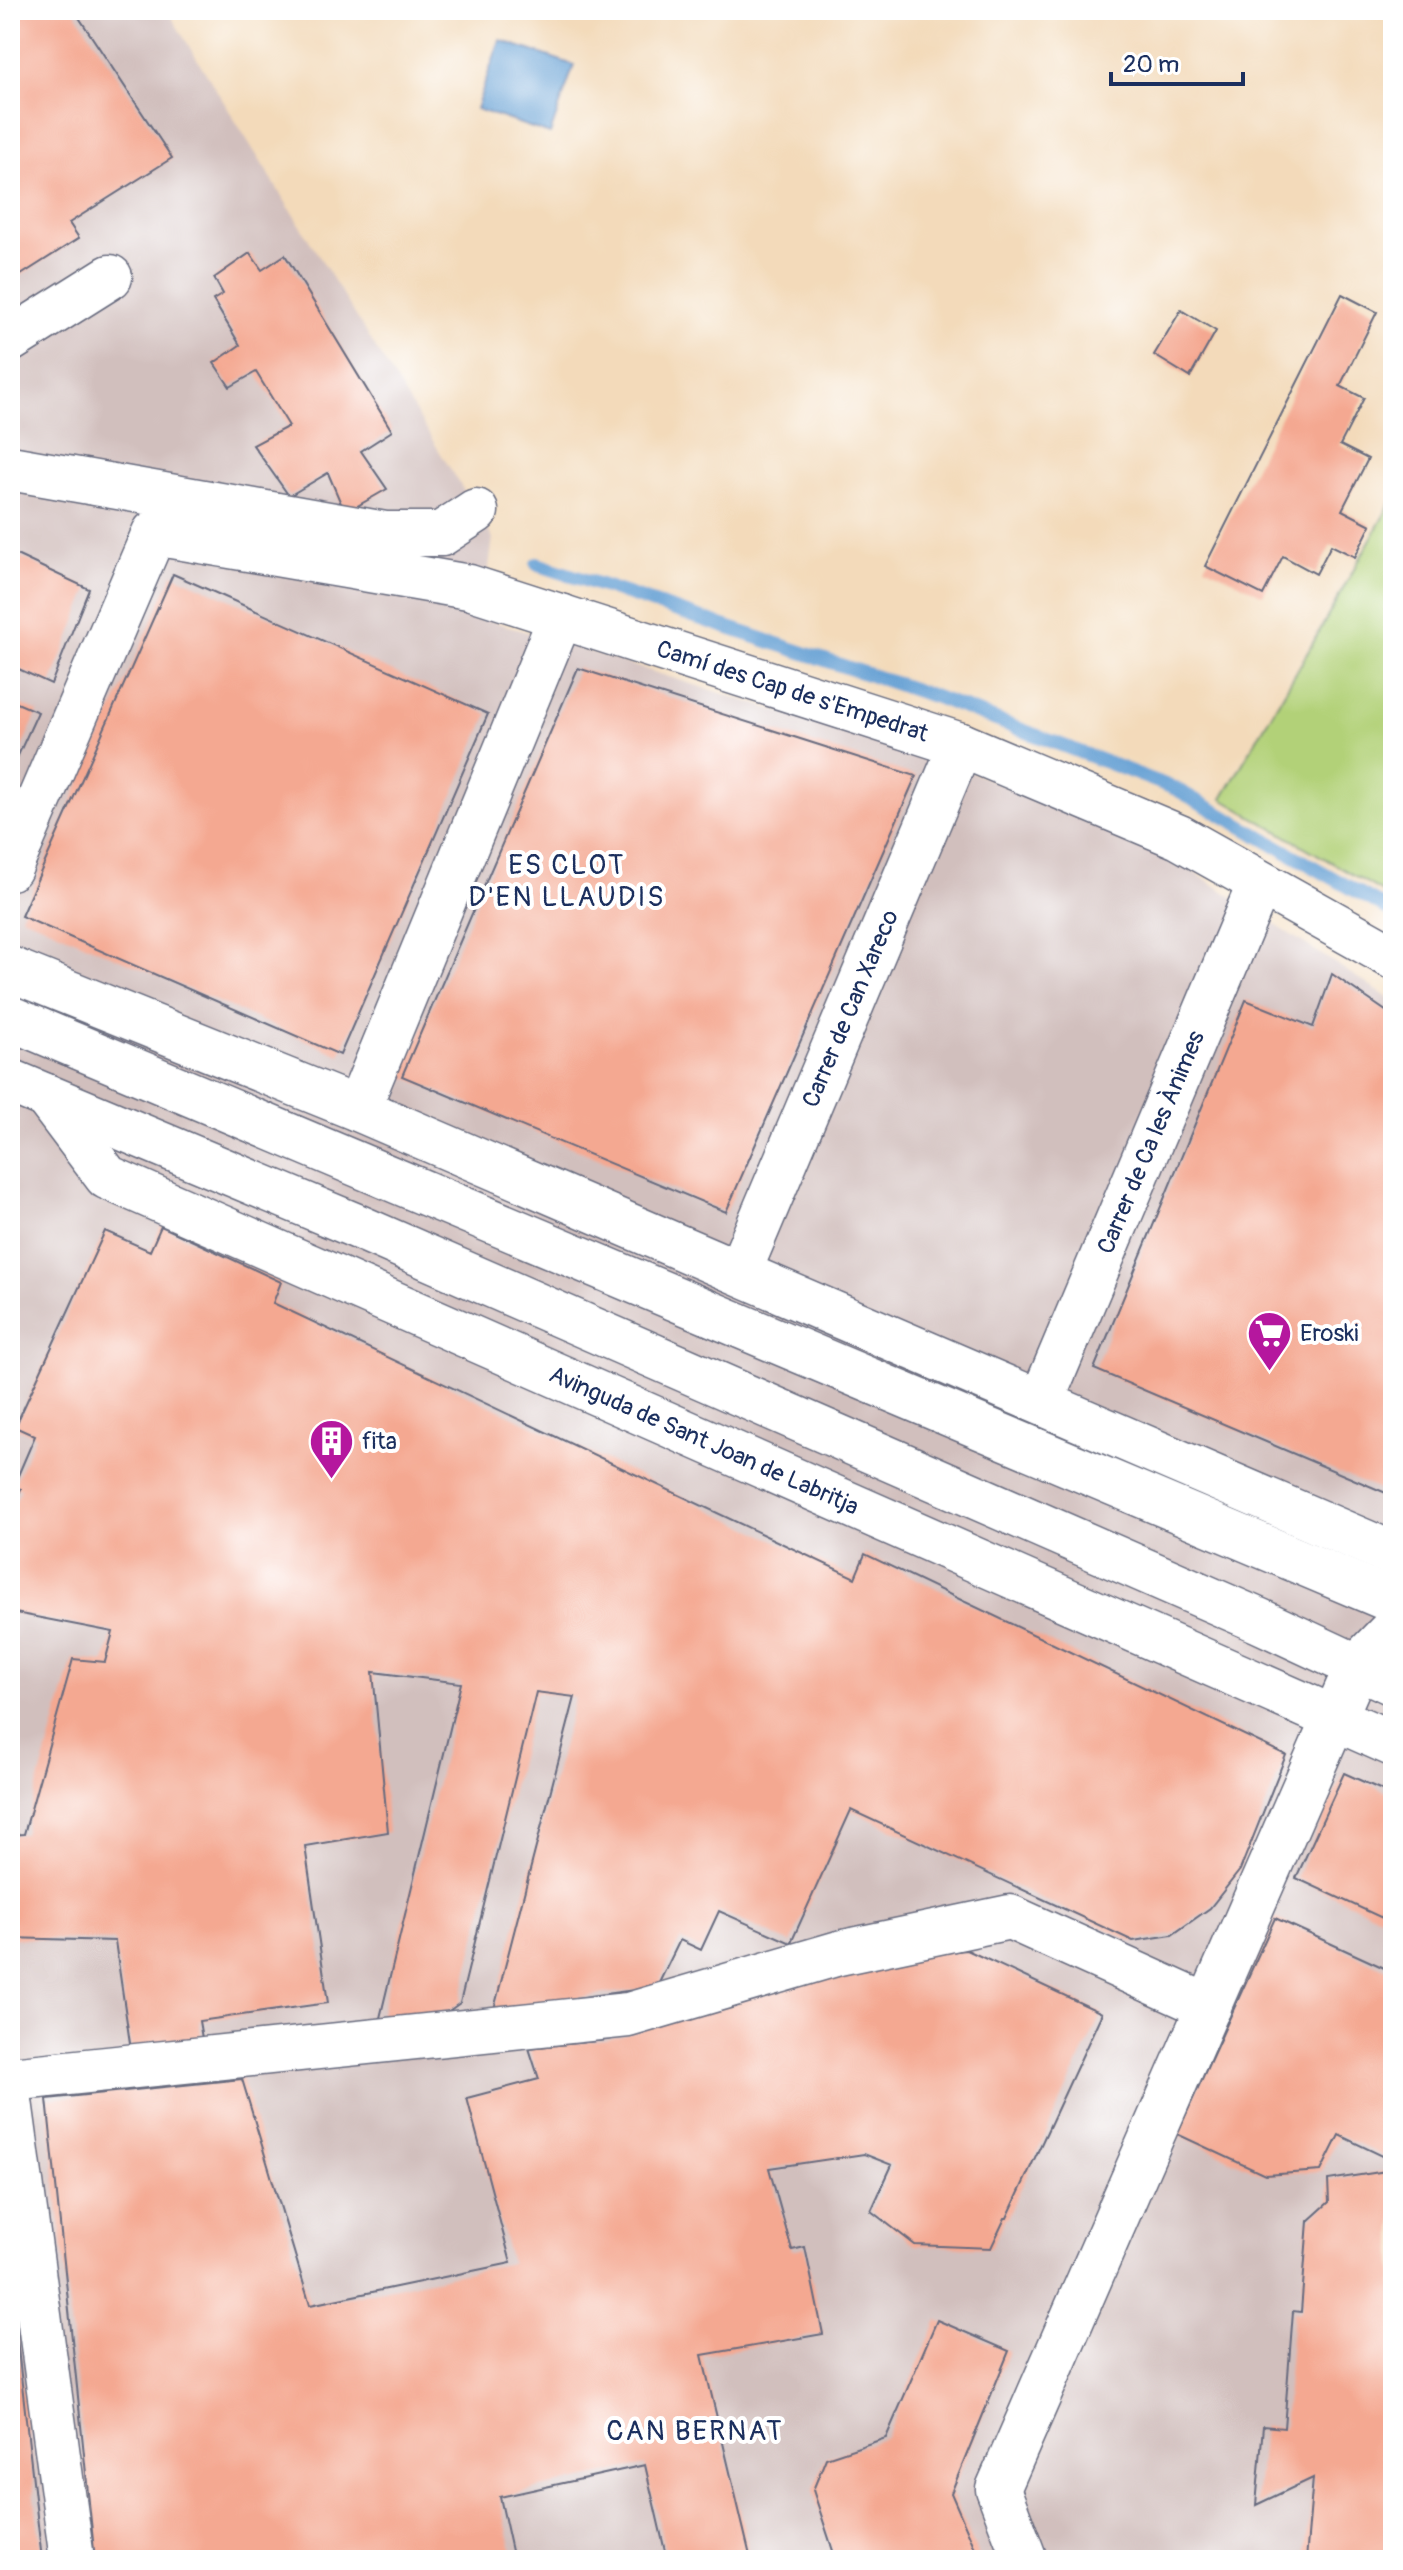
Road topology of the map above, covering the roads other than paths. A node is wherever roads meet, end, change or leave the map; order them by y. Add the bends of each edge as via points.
1 (110, 277) dead end
2 (10, 340) edge
3 (10, 468) edge
4 (476, 511) dead end
5 (561, 616) junction
6 (961, 745) junction
7 (10, 868) edge
8 (1260, 883) junction
9 (1393, 957) edge
10 (10, 969) edge
11 (10, 1018) edge
12 (28, 1089) edge
13 (358, 1109) junction
14 (739, 1272) junction
15 (1041, 1402) junction
16 (1393, 1554) edge
17 (1393, 1601) edge
18 (1393, 1629) edge
19 (1375, 1674) edge
20 (1335, 1719) junction
21 (1393, 1744) edge
22 (1209, 2007) junction
23 (10, 2079) edge
24 (10, 2101) edge
25 (71, 2552) dead end
26 (1025, 2560) edge

1 - 2 street
3 - 4 street via 385,534 441,534
5 - 6 street, Camí des Cap de s'Empedrat
5 - 7 street, Camí des Cap de s'Empedrat via 469,587 154,533
5 - 13 street
6 - 8 street, Camí des Cap de s'Empedrat via 1179,837
6 - 14 street, Carrer de Can Xareco
8 - 9 street, Camí des Cap de s'Empedrat
8 - 15 street, Carrer de Ca les Ànimes
10 - 13 street
11 - 17 street
12 - 19 street, Avinguda de Sant Joan de Labritja via 354,1225
12 - 20 street, Avinguda de Sant Joan de Labritja via 107,1177
13 - 14 street
14 - 15 street
15 - 16 street
18 - 19 street
19 - 20 street
20 - 21 street, Avinguda de Sant Joan de Labritja
20 - 22 street
22 - 23 street via 1010,1917 839,1953 628,2015
22 - 26 street via 998,2489
24 - 25 street

